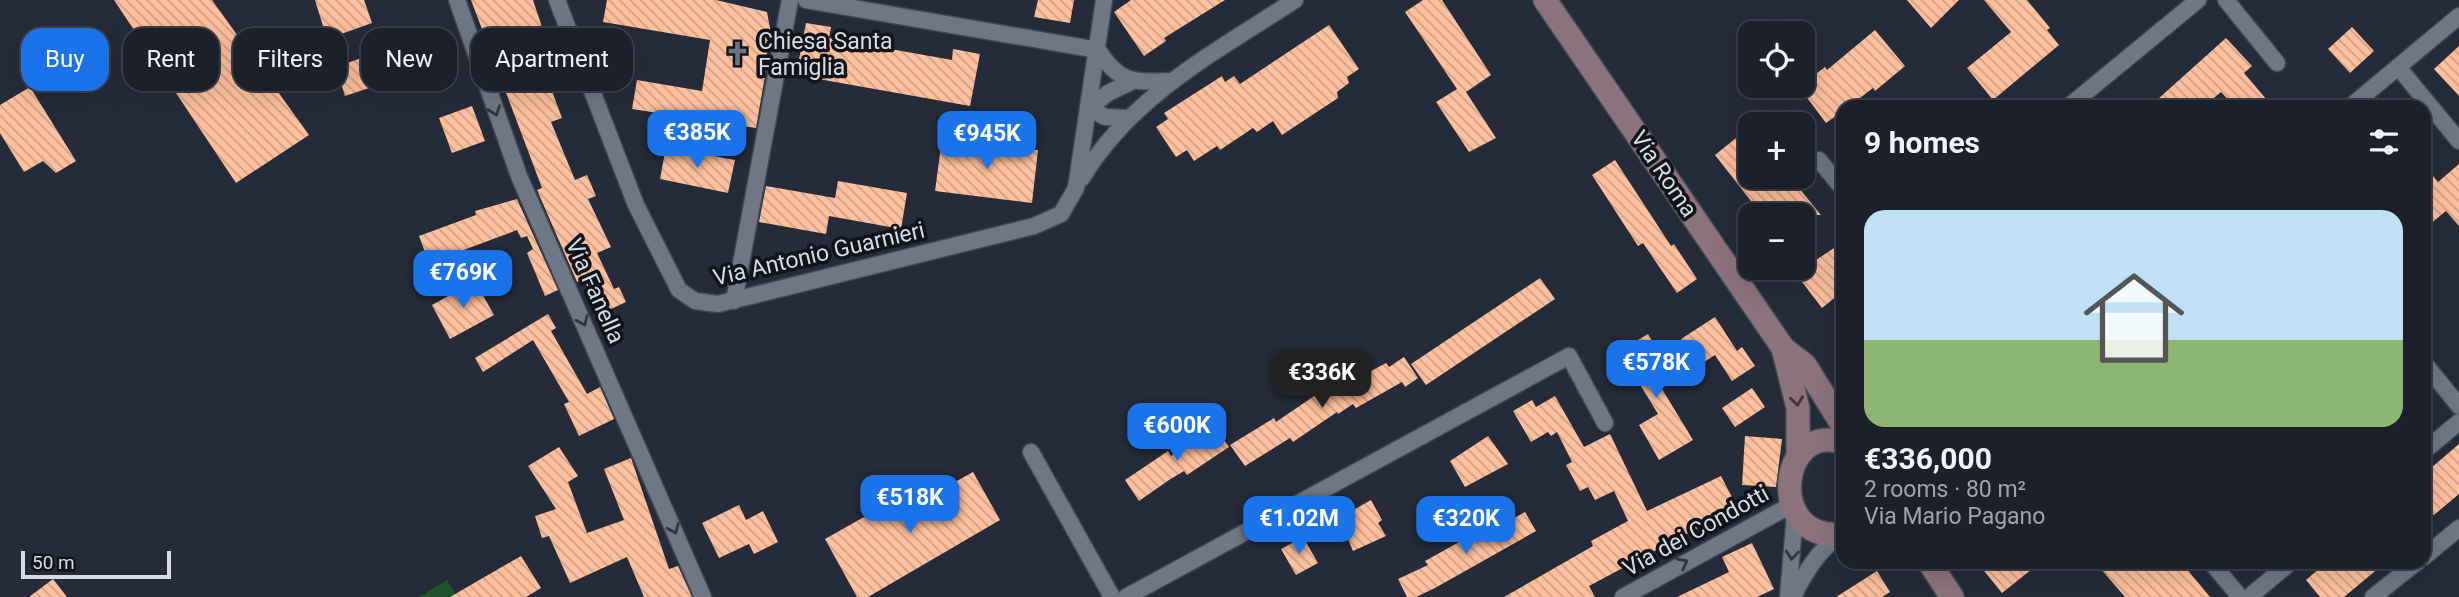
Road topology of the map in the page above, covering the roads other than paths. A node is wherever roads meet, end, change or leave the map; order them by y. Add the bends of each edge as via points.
1 (457, 0) edge
2 (558, 0) edge
3 (790, 0) edge
4 (806, 0) edge
5 (1104, 0) edge
6 (1295, 0) edge
7 (1545, 0) edge
8 (2198, 0) edge
9 (2226, 0) edge
10 (2459, 16) edge
11 (1098, 50) junction
12 (2277, 63) dead end
13 (2398, 67) junction
14 (1172, 81) junction
15 (1131, 82) junction
16 (2076, 100) edge
17 (2358, 100) edge
18 (2425, 100) edge
19 (2431, 107) edge
20 (1089, 108) junction
21 (1126, 118) junction
22 (2459, 141) edge
23 (1819, 160) dead end
24 (1836, 181) edge
25 (1076, 188) junction
26 (734, 301) junction
27 (1783, 348) junction
28 (2431, 372) edge
29 (2459, 406) edge
30 (1836, 415) edge
31 (2459, 422) edge
32 (1605, 423) dead end
33 (1836, 442) edge
34 (2431, 445) edge
35 (1031, 452) dead end
36 (1798, 456) junction
37 (1793, 509) junction
38 (2459, 528) edge
39 (1836, 533) edge
40 (1836, 538) edge
41 (2431, 551) edge
42 (1934, 569) edge
43 (2217, 569) edge
44 (2283, 569) edge
45 (2408, 569) edge
46 (703, 597) edge
47 (1112, 597) edge
48 (1126, 597) edge
49 (1623, 597) edge
50 (1790, 597) edge
51 (1952, 597) edge
52 (2240, 597) edge
53 (2249, 597) edge
54 (2373, 597) edge

1 -> 46 street, Via Fanella via 519,176
2 - 26 street, Via Antonio Guarnieri via 636,205 679,290 695,300
3 - 26 street
4 - 11 street
5 - 11 street, Via Antonio Guarnieri
6 - 14 street
7 - 27 main road, Via Roma
8 - 16 street
9 - 12 street
10 - 13 street
11 - 15 street via 1110,69
11 - 20 street, Via Antonio Guarnieri
13 - 17 street
13 - 18 street
14 - 15 street
14 - 21 street
15 - 20 street
19 - 22 street
20 - 21 street via 1105,117
20 - 25 street, Via Antonio Guarnieri
21 - 25 street
23 - 24 street
25 - 26 street, Via Antonio Guarnieri via 1061,214 1045,223
27 - 30 main road, Via Roma via 1805,365
27 -> 36 main road, Via Roma via 1797,400
28 - 29 street
31 - 34 street
32 - 48 street via 1569,356
33 - 36 main road via 1821,440
35 - 47 street
36 - 37 main road, Via Roma via 1789,482
37 - 39 main road via 1813,530
49 -> 37 street, Via dei Condotti
37 -> 50 street
38 - 41 street
40 - 50 street via 1806,570
42 - 51 main road
43 - 52 street
44 - 53 street
45 - 54 street

